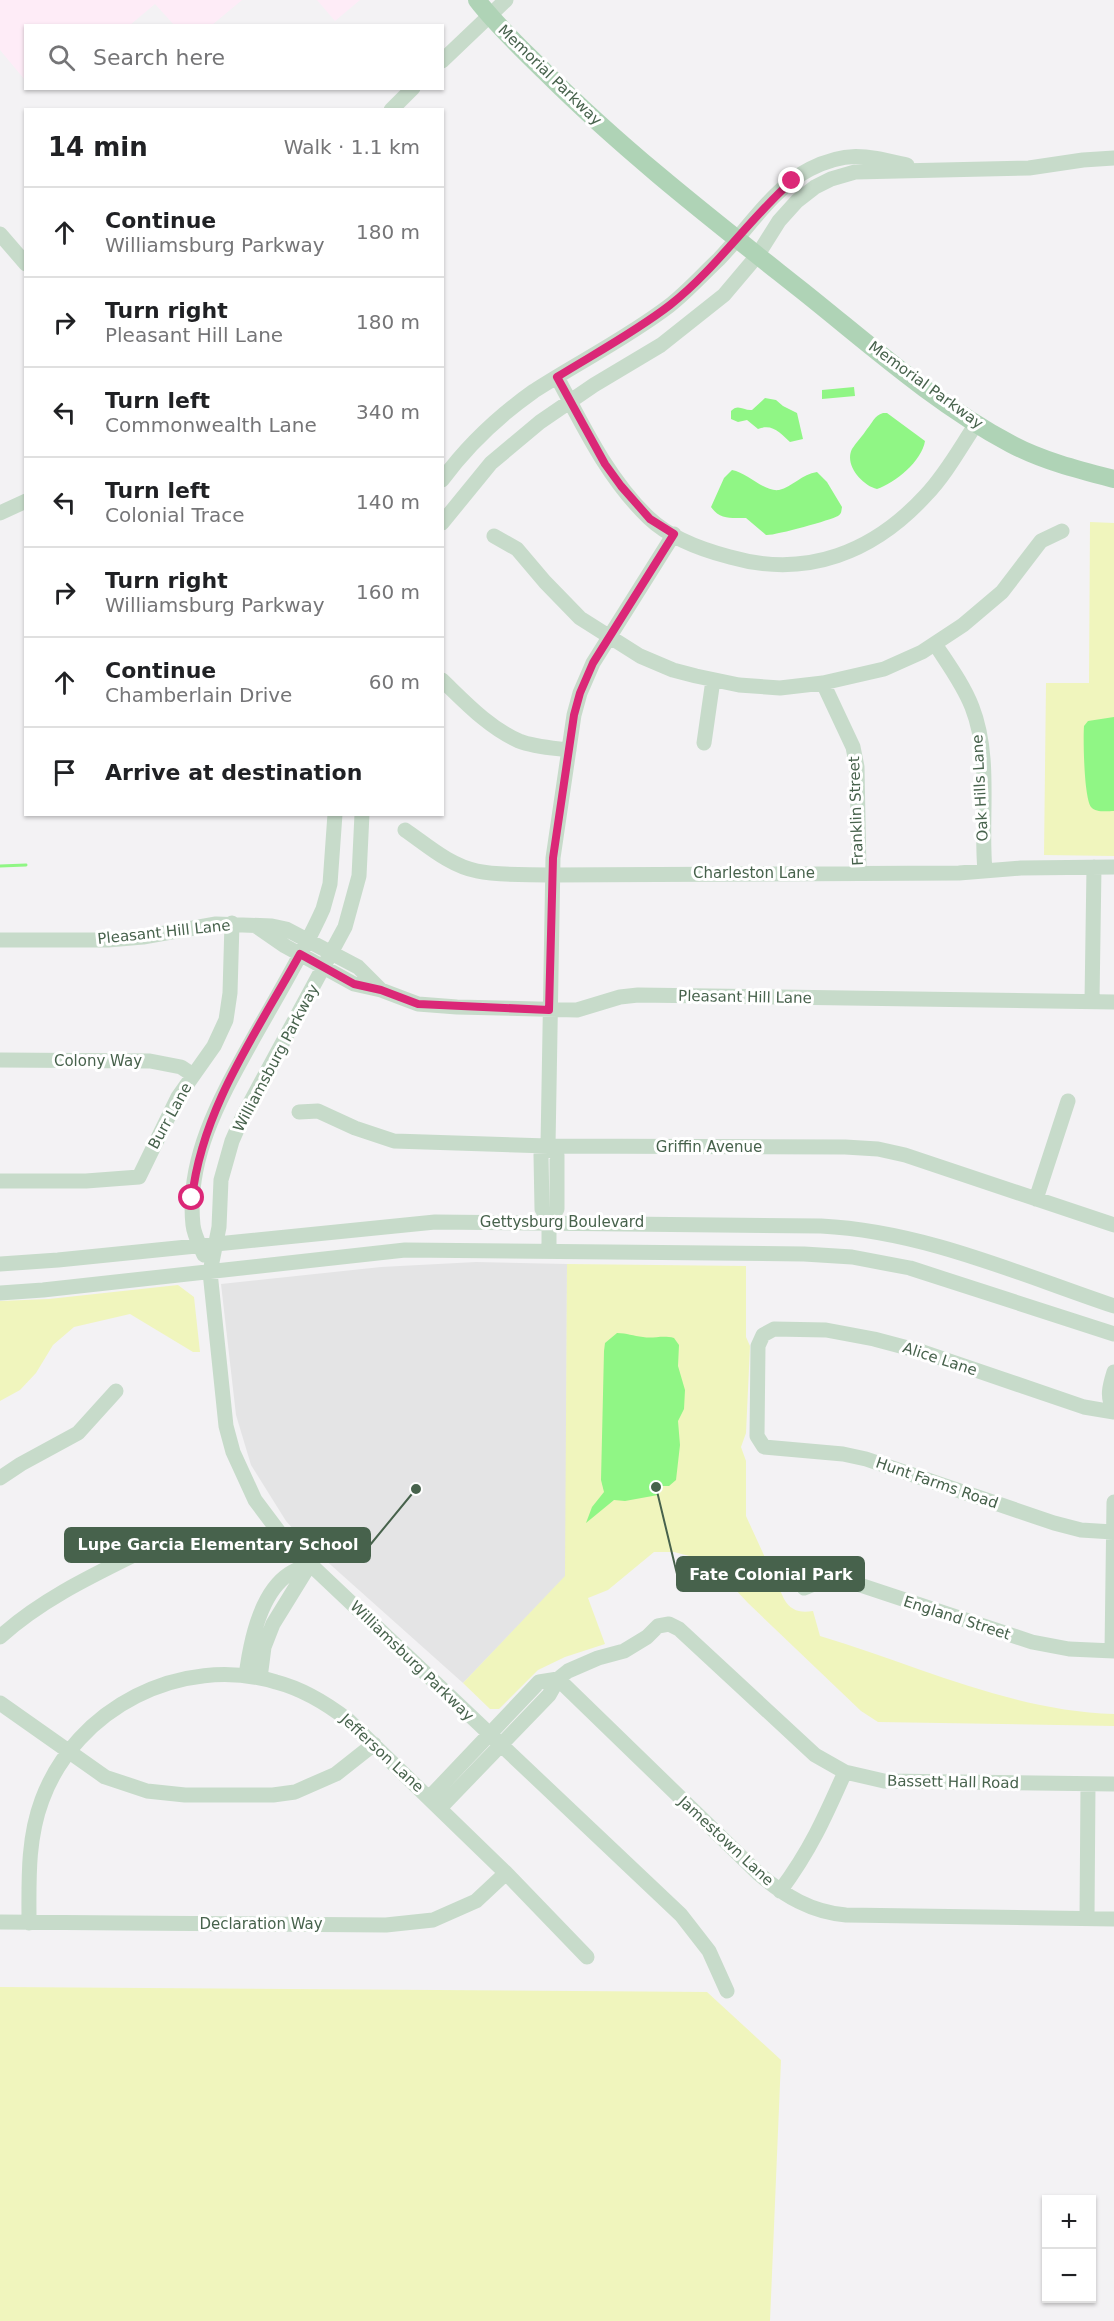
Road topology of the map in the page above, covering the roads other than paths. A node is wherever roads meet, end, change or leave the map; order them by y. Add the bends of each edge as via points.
1 (477, 0) edge
2 (506, 0) edge
3 (489, 16) junction
4 (444, 59) edge
5 (411, 90) edge
6 (393, 108) edge
7 (1114, 158) edge
8 (927, 170) junction
9 (0, 234) edge
10 (736, 239) junction
11 (757, 256) junction
12 (24, 262) edge
13 (557, 377) junction
14 (570, 401) junction
15 (976, 424) junction
16 (444, 477) edge
17 (1114, 479) edge
18 (24, 502) edge
19 (0, 513) edge
20 (444, 521) edge
21 (1062, 531) dead end
22 (674, 534) junction
23 (494, 536) dead end
24 (610, 637) junction
25 (935, 644) junction
26 (714, 680) junction
27 (444, 682) edge
28 (823, 683) junction
29 (704, 743) dead end
30 (569, 750) junction
31 (335, 816) edge
32 (362, 816) edge
33 (405, 830) dead end
34 (1094, 867) junction
35 (1114, 867) edge
36 (985, 871) junction
37 (859, 873) junction
38 (552, 875) junction
39 (232, 924) junction
40 (0, 940) edge
41 (304, 947) junction
42 (333, 954) junction
43 (325, 968) junction
44 (381, 990) junction
45 (1092, 1001) junction
46 (1114, 1002) edge
47 (549, 1010) junction
48 (0, 1060) edge
49 (194, 1075) junction
50 (1068, 1101) dead end
51 (299, 1112) dead end
52 (548, 1146) junction
53 (0, 1181) edge
54 (1036, 1199) junction
55 (549, 1222) junction
56 (1114, 1225) edge
57 (208, 1245) junction
58 (549, 1251) junction
59 (0, 1264) edge
60 (210, 1272) junction
61 (0, 1293) edge
62 (1114, 1306) edge
63 (1114, 1335) edge
64 (1114, 1371) edge
65 (116, 1391) dead end
66 (1114, 1411) edge
67 (760, 1444) joint
68 (0, 1478) edge
69 (1114, 1502) edge
70 (1113, 1532) edge
71 (166, 1539) dead end
72 (310, 1564) junction
73 (804, 1588) dead end
74 (0, 1637) edge
75 (1113, 1652) edge
76 (253, 1677) junction
77 (558, 1678) junction
78 (0, 1702) edge
79 (489, 1735) junction
80 (374, 1744) junction
81 (500, 1746) junction
82 (70, 1752) junction
83 (845, 1772) junction
84 (1088, 1784) junction
85 (1114, 1784) edge
86 (434, 1803) junction
87 (506, 1873) junction
88 (780, 1891) junction
89 (1087, 1918) junction
90 (1114, 1919) edge
91 (0, 1922) edge
92 (29, 1923) junction
93 (587, 1957) dead end
94 (728, 1991) dead end

1 - 3 main road, Memorial Parkway
2 - 3 street
3 - 4 street
3 - 10 main road, Memorial Parkway via 574,101
5 - 6 street
7 - 8 street via 1029,168
8 - 10 street via 866,155 827,162 792,181
8 - 11 street via 855,172 814,187 779,221
9 - 12 street
10 - 11 main road, Memorial Parkway
10 - 13 street via 670,305
11 - 14 street via 724,295 699,316 661,345
11 - 15 main road, Memorial Parkway
13 - 14 street
13 - 16 street via 492,426
14 - 20 street via 491,463
14 - 22 street via 621,486 650,519
15 - 17 main road, Memorial Parkway via 1042,457
15 - 22 street via 943,475 900,521 877,538 838,556 812,564 781,566 705,550
18 - 19 street
21 - 25 street via 1041,541 1002,592
22 - 24 street
23 - 24 street via 518,549 580,618
24 - 26 street via 673,670
24 - 30 street via 580,693
25 - 28 street via 884,669
25 - 36 street, Oak Hills Lane via 961,684 981,741
26 - 28 street via 780,688
26 - 29 street
27 - 30 street via 503,733 521,742
28 - 37 street, Franklin Street via 855,757
30 - 38 street
31 - 41 street, Williamsburg Parkway via 330,884 323,909
32 - 42 street, Williamsburg Parkway via 357,884
33 - 38 street, Charleston Lane via 450,861 477,871
34 - 35 street, Charleston Lane
34 - 36 street, Charleston Lane
34 - 45 street
36 - 37 street, Charleston Lane
37 - 38 street, Charleston Lane
38 - 47 street
39 - 40 street, Pleasant Hill Lane via 127,939
39 - 41 street, Pleasant Hill Lane via 286,929
39 - 49 street, Burr Lane via 226,1020
41 - 42 street, Pleasant Hill Lane
41 - 43 street, Pleasant Hill Lane
41 - 57 street, Williamsburg Parkway via 207,1129 192,1198 193,1228
42 - 43 street, Williamsburg Parkway
42 - 44 street, Pleasant Hill Lane via 358,968
43 - 44 street, Pleasant Hill Lane via 354,984
43 - 57 street, Williamsburg Parkway via 232,1141 221,1180 219,1227
44 - 47 street, Pleasant Hill Lane via 418,1004
45 - 46 street, Pleasant Hill Lane
45 - 47 street, Pleasant Hill Lane via 638,995 577,1010
47 - 52 street
48 - 49 street, Colony Way via 150,1061 181,1067
49 - 53 street, Burr Lane via 170,1112 139,1177
50 - 54 street
51 - 52 street, Griffin Avenue via 318,1111 394,1141
52 - 54 street, Griffin Avenue via 878,1149
52 - 55 street via 541,1155 542,1209
54 - 56 street, Griffin Avenue
55 - 57 street, Gettysburg Boulevard via 435,1222
55 - 58 street
55 - 62 street, Gettysburg Boulevard via 860,1229 931,1244
57 - 59 street, Gettysburg Boulevard
57 - 60 street, Williamsburg Parkway
58 - 60 street, Gettysburg Boulevard via 405,1250
58 - 63 street, Gettysburg Boulevard via 804,1254 866,1259 910,1268
60 - 61 street, Gettysburg Boulevard
60 - 72 street, Williamsburg Parkway via 224,1412 233,1452 246,1484 266,1515
64 - 66 street via 1109,1395
65 - 68 street via 78,1433
66 - 67 street, Alice Lane via 1084,1407 874,1338 826,1330 774,1329 763,1335 758,1346
67 - 70 street, Hunt Farms Road via 768,1449 866,1459 1054,1523
69 - 70 street
70 - 75 street
71 - 74 street via 84,1580 20,1618
72 - 76 street via 288,1575 267,1601 251,1641
72 - 79 street, Williamsburg Parkway
73 - 75 street, England Street via 826,1579 848,1581 1032,1642
76 - 80 street, Jefferson Lane via 290,1686 321,1701
76 - 82 street, Jefferson Lane via 204,1676 149,1689 104,1716
77 - 79 street via 539,1682
77 - 81 street via 549,1695
77 - 83 street, Bassett Hall Road via 598,1658 624,1651 658,1626 669,1624 815,1755
77 - 88 street, Jamestown Lane
78 - 82 street
79 - 81 street, Williamsburg Parkway
79 - 86 street
80 - 82 street via 336,1774 295,1792 273,1795 147,1791 105,1777
80 - 86 street, Jefferson Lane
81 - 86 street
81 - 94 street, Williamsburg Parkway via 681,1915 709,1951
82 - 92 street, Jefferson Lane via 52,1778 34,1826
83 - 84 street, Bassett Hall Road via 884,1781
83 - 88 street via 814,1840
84 - 85 street, Bassett Hall Road
84 - 89 street
86 - 87 street, Jefferson Lane
87 - 92 street, Declaration Way via 476,1901 433,1920 386,1925
87 - 93 street, Jefferson Lane
88 - 89 street, Jamestown Lane via 811,1909 837,1914
89 - 90 street, Jamestown Lane
91 - 92 street, Declaration Way

